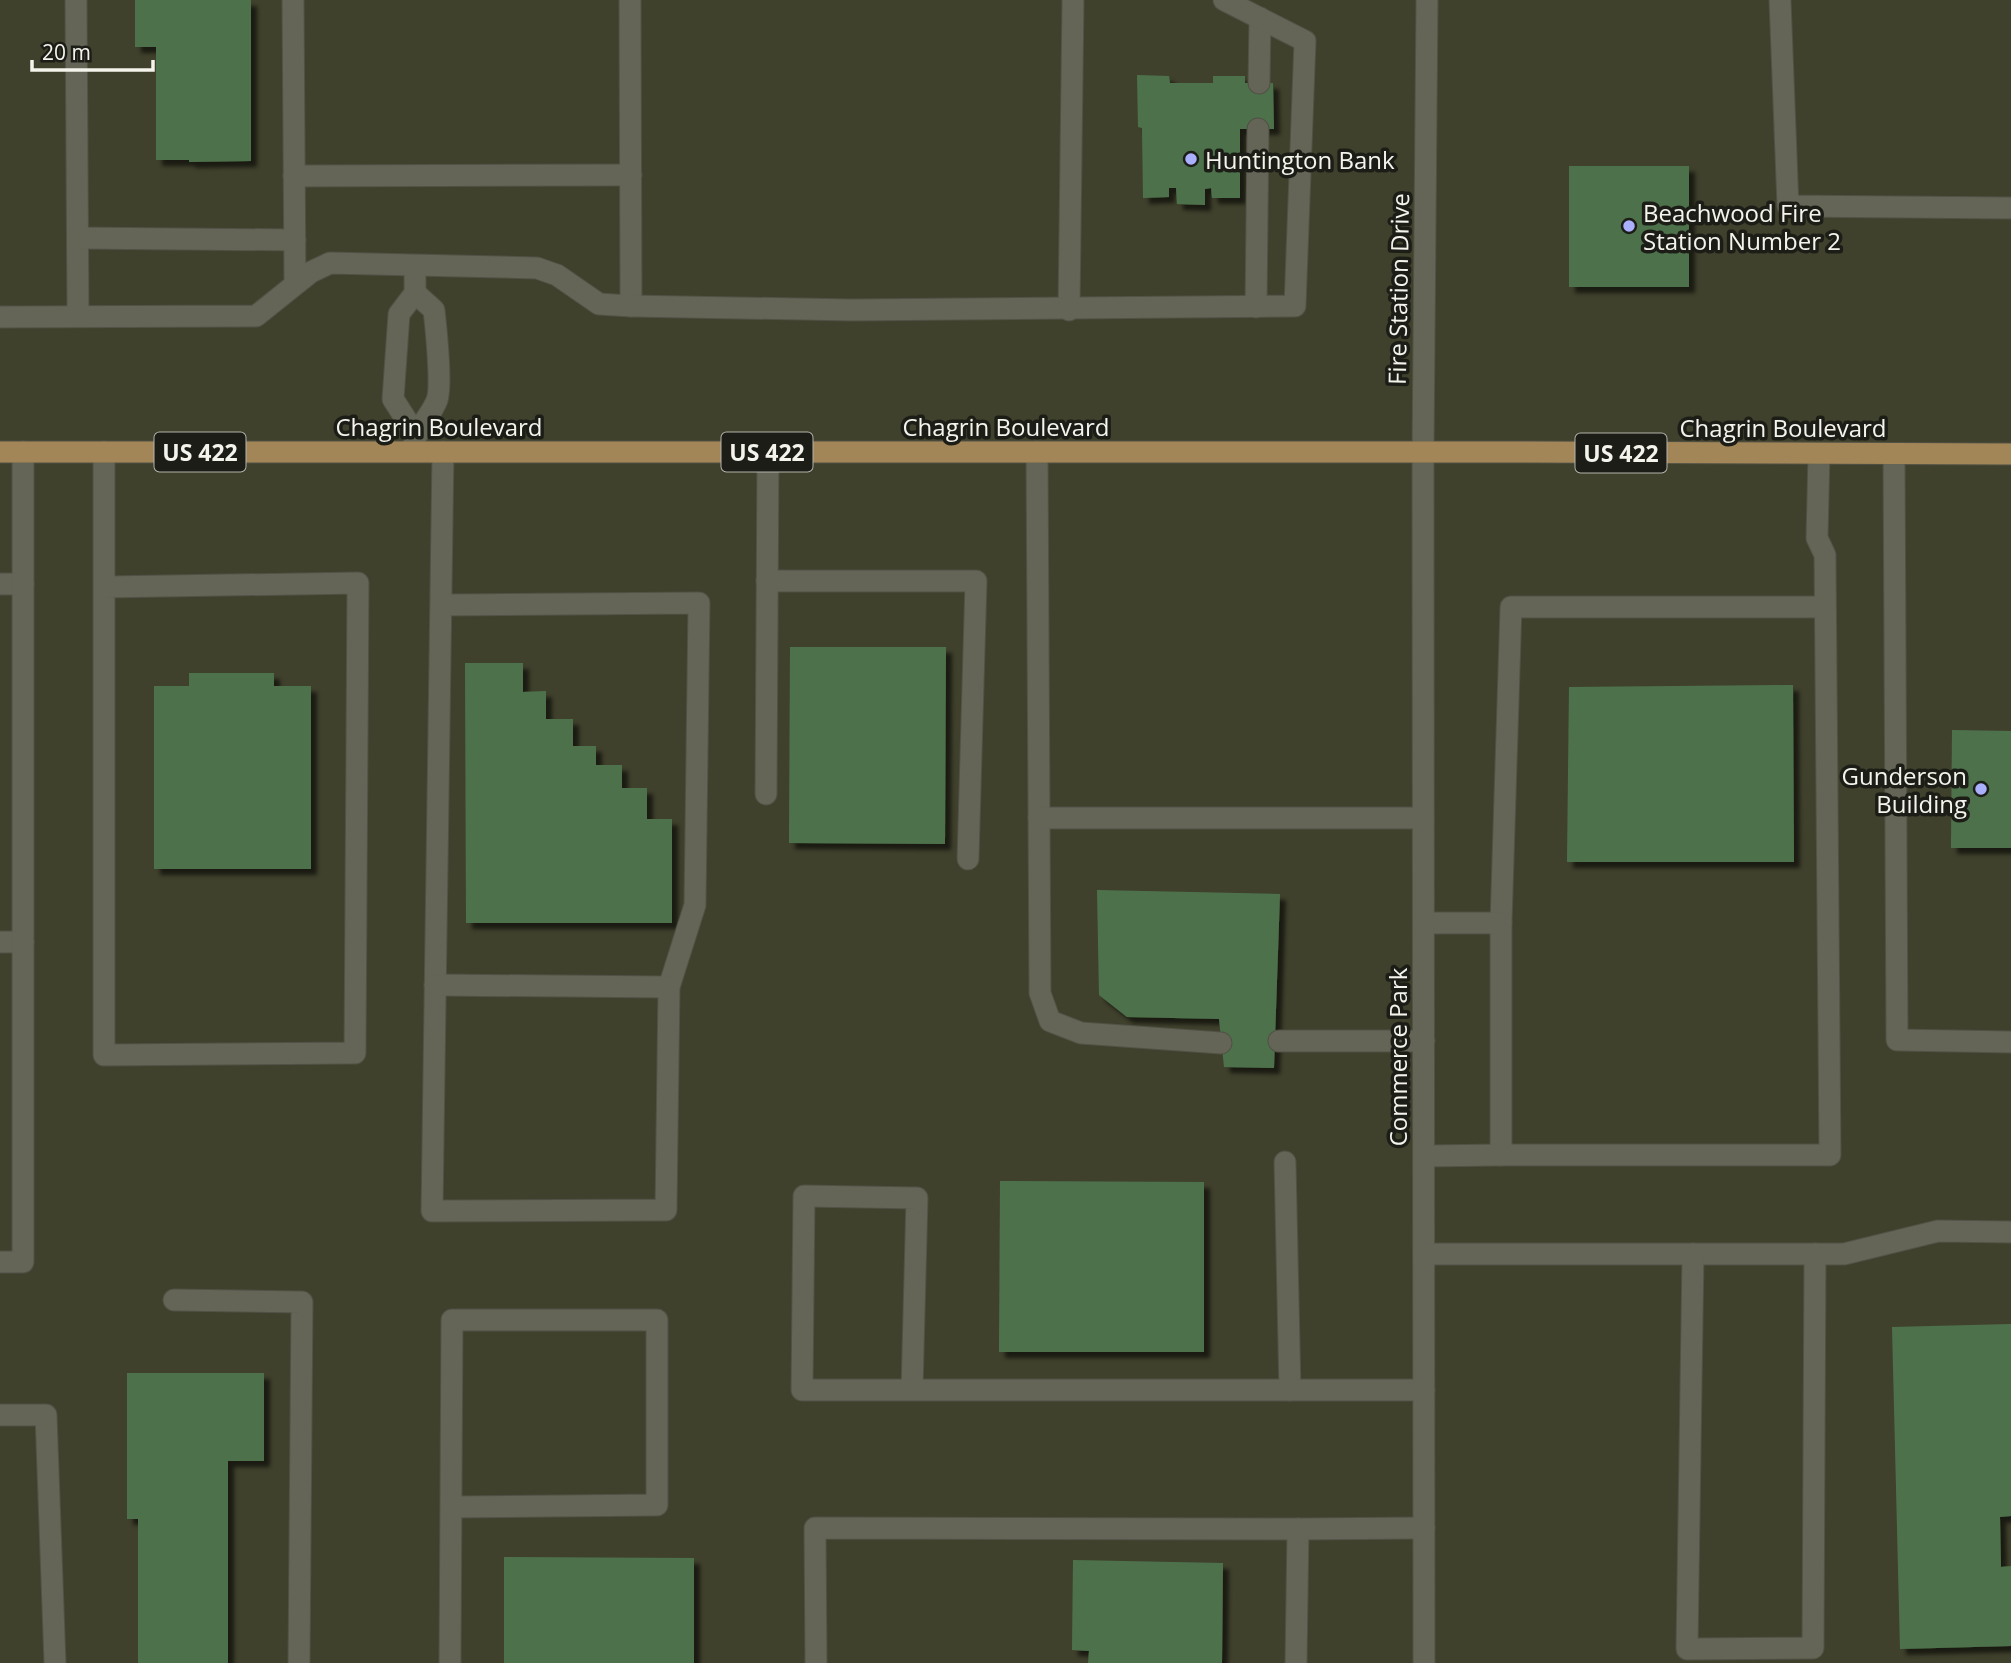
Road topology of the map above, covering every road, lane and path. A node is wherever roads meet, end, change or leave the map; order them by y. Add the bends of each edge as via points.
1 (76, 0) edge
2 (293, 0) edge
3 (630, 0) edge
4 (1073, 0) edge
5 (1224, 0) edge
6 (1427, 0) edge
7 (1780, 0) edge
8 (1260, 18) junction
9 (1259, 83) dead end
10 (1258, 129) dead end
11 (631, 175) junction
12 (294, 176) junction
13 (2011, 208) edge
14 (78, 238) junction
15 (295, 240) junction
16 (415, 266) junction
17 (295, 284) junction
18 (415, 293) junction
19 (631, 306) junction
20 (1256, 307) junction
21 (1069, 310) junction
22 (78, 316) junction
23 (0, 317) edge
24 (414, 443) junction
25 (0, 452) edge
26 (23, 452) junction
27 (104, 452) junction
28 (443, 452) junction
29 (768, 452) junction
30 (1037, 452) junction
31 (1423, 452) junction
32 (1819, 454) junction
33 (1894, 454) junction
34 (2011, 454) edge
35 (767, 581) junction
36 (0, 584) edge
37 (23, 584) junction
38 (105, 587) junction
39 (441, 606) junction
40 (1825, 607) junction
41 (766, 794) dead end
42 (1039, 818) junction
43 (1423, 818) junction
44 (968, 859) dead end
45 (1423, 922) junction
46 (1501, 922) junction
47 (23, 942) junction
48 (0, 943) edge
49 (435, 985) junction
50 (669, 987) junction
51 (1279, 1041) dead end
52 (1423, 1041) junction
53 (2011, 1042) edge
54 (1221, 1043) dead end
55 (1501, 1155) junction
56 (1423, 1156) junction
57 (1285, 1162) dead end
58 (2011, 1232) edge
59 (1423, 1254) junction
60 (1693, 1254) junction
61 (1815, 1254) junction
62 (0, 1262) edge
63 (174, 1300) dead end
64 (912, 1390) junction
65 (1290, 1390) junction
66 (1423, 1390) junction
67 (0, 1416) edge
68 (451, 1507) junction
69 (1423, 1528) junction
70 (1298, 1529) junction
71 (55, 1663) edge
72 (299, 1663) edge
73 (450, 1663) edge
74 (816, 1663) edge
75 (1296, 1663) edge
76 (1424, 1663) edge

1 - 14 street
2 - 12 street
3 - 11 street
4 - 21 street
5 - 8 street
6 - 31 street, Fire Station Drive
7 - 13 street via 1788,206
8 - 9 street
8 - 20 street via 1304,41 1295,306
10 - 20 street
11 - 12 street
11 - 19 street
12 - 15 street
14 - 15 street
14 - 22 street
15 - 17 street
16 - 17 street via 330,263
16 - 18 street
16 - 19 street via 537,268 557,275 598,304
17 - 22 street via 256,316
18 - 24 street via 399,314 393,399
18 - 24 street via 434,310 438,386 437,399
19 - 21 street
20 - 21 street
22 - 23 street
24 - 27 main road, Chagrin Boulevard / US 422
24 - 28 main road, Chagrin Boulevard / US 422
25 - 26 main road, Chagrin Boulevard / US 422
26 - 27 main road, Chagrin Boulevard / US 422
26 - 37 street
27 - 38 street
28 - 29 main road, Chagrin Boulevard / US 422
28 - 39 street
29 - 30 main road, Chagrin Boulevard / US 422
29 - 35 street
30 - 31 main road, Chagrin Boulevard / US 422
30 - 42 street
31 - 32 main road, Chagrin Boulevard / US 422
31 - 43 street, Commerce Park
32 - 33 main road, Chagrin Boulevard / US 422
32 - 40 street via 1817,538 1825,555
33 - 34 main road, Chagrin Boulevard / US 422
33 - 53 street via 1896,1040
35 - 41 street
35 - 44 street via 976,581
36 - 37 street
37 - 47 street
38 - 38 street via 104,1055 355,1053 358,583
39 - 49 street
39 - 50 street via 699,603 695,905
40 - 46 street via 1511,607
40 - 55 street via 1830,1156
42 - 43 street
42 - 54 street via 1040,993 1051,1021 1081,1033
43 - 45 street, Commerce Park
45 - 46 street
45 - 52 street, Commerce Park
46 - 55 street
47 - 48 street
47 - 62 street via 23,1262
49 - 50 street
49 - 50 street via 432,1211 666,1210
51 - 52 street
52 - 56 street, Commerce Park
55 - 56 street
56 - 59 street, Commerce Park
57 - 65 street
58 - 61 street via 1938,1231 1844,1254
59 - 60 street
59 - 66 street, Commerce Park
60 - 61 street
60 - 61 street via 1687,1649 1813,1648
63 - 72 street via 302,1302
64 - 64 street via 802,1390 804,1196 917,1198
64 - 65 street
65 - 66 street
66 - 69 street, Commerce Park
67 - 71 street via 46,1415
68 - 68 street via 452,1320 657,1320 657,1505
68 - 73 street
69 - 70 street
69 - 76 street, Commerce Park
70 - 74 street via 815,1528
70 - 75 street

